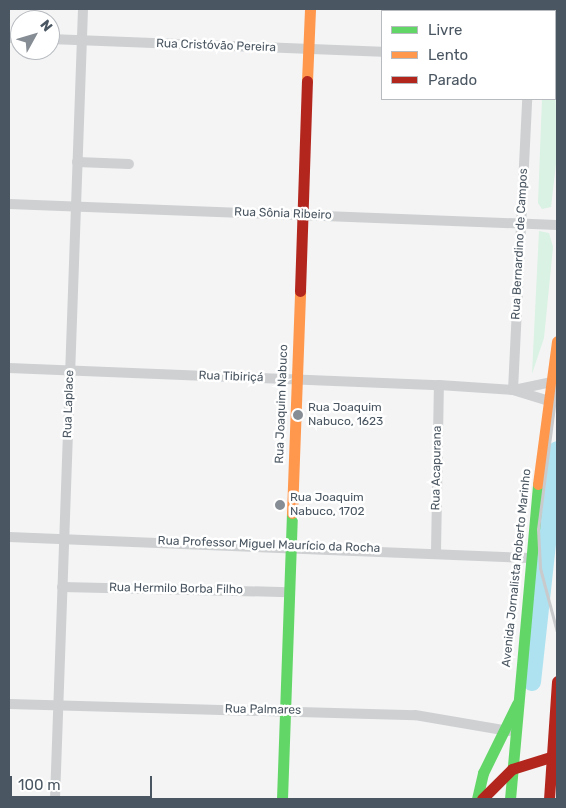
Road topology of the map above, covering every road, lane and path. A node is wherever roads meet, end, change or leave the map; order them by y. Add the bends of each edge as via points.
1 (83, 9) edge
2 (310, 9) edge
3 (60, 40) edge
4 (82, 41) junction
5 (308, 50) junction
6 (381, 52) edge
7 (527, 100) edge
8 (77, 162) junction
9 (129, 164) dead end
10 (9, 204) edge
11 (76, 206) junction
12 (302, 215) junction
13 (521, 224) junction
14 (557, 225) edge
15 (557, 341) edge
16 (9, 368) edge
17 (70, 371) junction
18 (296, 379) junction
19 (552, 382) junction
20 (439, 385) junction
21 (513, 390) junction
22 (550, 401) junction
23 (9, 537) edge
24 (64, 539) junction
25 (291, 545) junction
26 (436, 552) junction
27 (529, 558) junction
28 (62, 587) junction
29 (289, 592) junction
30 (557, 681) edge
31 (9, 704) edge
32 (517, 704) junction
33 (58, 706) junction
34 (285, 710) junction
35 (503, 730) junction
36 (515, 732) junction
37 (554, 742) edge
38 (554, 756) edge
39 (512, 769) junction
40 (55, 799) edge
41 (282, 799) edge
42 (477, 799) edge
43 (482, 799) edge
44 (510, 799) edge
45 (549, 799) edge

1 - 4 street, Rua Laplace
2 - 5 main road, Rua Joaquim Nabuco
3 - 4 street, Rua Cristóvão Pereira
4 - 5 street, Rua Cristóvão Pereira
4 - 8 street, Rua Laplace
5 - 6 street, Rua Cristóvão Pereira
5 - 12 main road, Rua Joaquim Nabuco
7 - 13 street, Rua Bernardino de Campos
8 - 9 street
8 - 11 street, Rua Laplace
10 - 11 street, Rua Sônia Ribeiro
11 - 12 street, Rua Sônia Ribeiro
11 - 17 street, Rua Laplace
12 - 13 street, Rua Sônia Ribeiro
12 - 18 main road, Rua Joaquim Nabuco
13 - 14 street, Rua Sônia Ribeiro
13 - 21 street, Rua Bernardino de Campos
15 - 19 main road, Avenida Jornalista Roberto Marinho
16 - 17 street, Rua Tibiriçá
17 - 18 street, Rua Tibiriçá
17 - 24 street, Rua Laplace
18 - 20 street, Rua Tibiriçá
18 - 25 main road, Rua Joaquim Nabuco
19 - 21 street, Rua Tibiriçá
19 - 22 main road, Avenida Jornalista Roberto Marinho
20 - 21 street, Rua Tibiriçá
20 - 26 street, Rua Acapurana
21 - 22 street, Rua Tibiriçá
22 - 27 main road, Avenida Jornalista Roberto Marinho
23 - 24 street, Rua Professor Miguel Maurício da Rocha
24 - 25 street, Rua Professor Miguel Maurício da Rocha
24 - 28 street, Rua Laplace
25 - 26 street, Rua Professor Miguel Maurício da Rocha
25 - 29 main road, Rua Joaquim Nabuco
26 - 27 street, Rua Professor Miguel Maurício da Rocha
27 - 32 main road, Avenida Jornalista Roberto Marinho
28 - 29 street, Rua Hermilo Borba Filho
28 - 33 street, Rua Laplace
29 - 34 main road, Rua Joaquim Nabuco
30 - 37 main road
31 - 33 street, Rua Palmares
32 - 35 main road
32 - 36 main road, Avenida Jornalista Roberto Marinho
33 - 34 street, Rua Palmares
33 - 40 street, Rua Laplace
34 - 35 street, Rua Palmares via 415,715
34 - 41 main road, Rua Joaquim Nabuco
35 - 36 street, Rua Palmares
35 - 42 main road via 483,773
36 - 39 main road, Avenida Jornalista Roberto Marinho
37 - 38 main road
38 - 39 main road
38 - 45 main road
39 - 43 main road
39 - 44 main road, Avenida Jornalista Roberto Marinho

